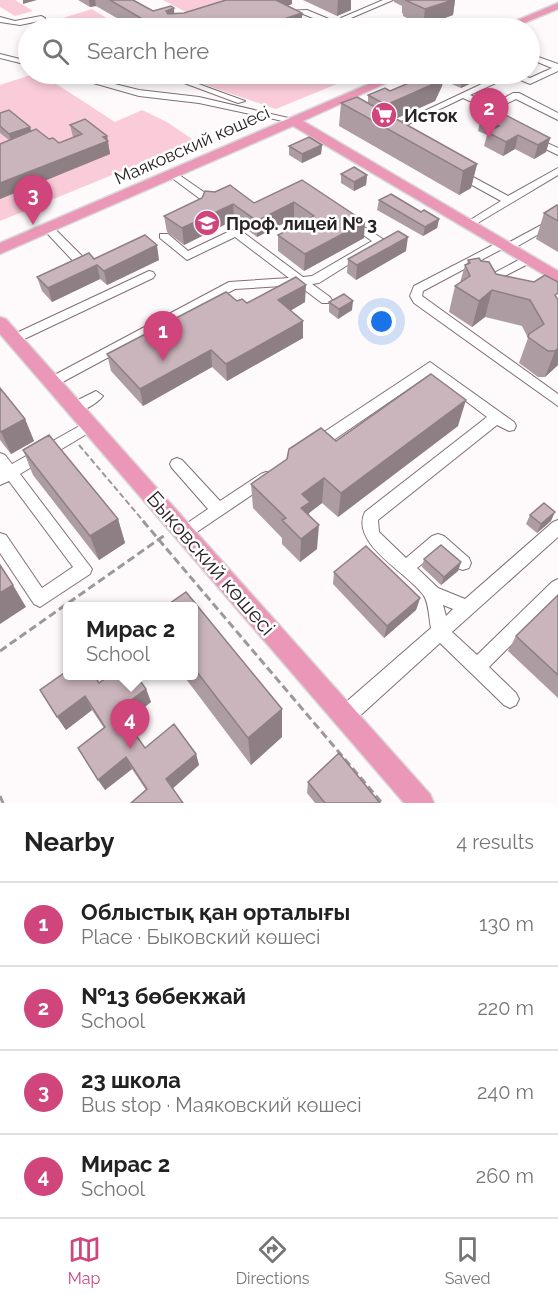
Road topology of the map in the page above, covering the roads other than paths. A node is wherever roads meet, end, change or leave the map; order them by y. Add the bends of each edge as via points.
1 (389, 0) edge
2 (357, 4) dead end
3 (558, 6) edge
4 (366, 8) junction
5 (285, 13) edge
6 (318, 18) edge
7 (346, 18) edge
8 (529, 18) edge
9 (0, 19) edge
10 (18, 24) edge
11 (0, 56) edge
12 (18, 60) edge
13 (540, 60) edge
14 (558, 68) edge
15 (540, 76) edge
16 (104, 84) edge
17 (192, 84) edge
18 (380, 84) edge
19 (488, 84) edge
20 (463, 95) junction
21 (558, 117) edge
22 (287, 118) junction
23 (375, 126) edge
24 (385, 132) junction
25 (523, 135) edge
26 (395, 137) edge
27 (558, 152) edge
28 (446, 166) edge
29 (558, 172) edge
30 (172, 173) junction
31 (207, 199) edge
32 (507, 200) junction
33 (344, 217) edge
34 (556, 222) edge
35 (467, 225) junction
36 (49, 229) junction
37 (164, 236) dead end
38 (504, 246) junction
39 (0, 249) edge
40 (78, 259) edge
41 (526, 260) junction
42 (149, 275) dead end
43 (489, 279) edge
44 (558, 279) edge
45 (301, 281) junction
46 (326, 300) dead end
47 (0, 323) edge
48 (14, 339) junction
49 (52, 382) junction
50 (96, 396) dead end
51 (558, 401) edge
52 (78, 423) junction
53 (305, 452) edge
54 (0, 459) edge
55 (177, 464) dead end
56 (276, 471) edge
57 (5, 475) edge
58 (219, 510) junction
59 (558, 527) edge
60 (181, 530) junction
61 (0, 540) edge
62 (463, 563) edge
63 (406, 568) junction
64 (558, 587) edge
65 (432, 594) junction
66 (469, 608) junction
67 (441, 633) junction
68 (477, 667) junction
69 (510, 699) dead end
70 (345, 716) junction
71 (421, 803) edge

1 - 4 street
2 - 4 street
3 - 8 main road
4 - 7 street
5 - 6 street via 304,12
9 - 10 street
11 - 12 street
13 - 14 street
14 - 15 street
16 - 22 street
17 - 22 street
18 - 22 main road, Маяковский көшесі via 339,105
19 - 20 street
20 - 21 street via 492,108 516,95
20 - 24 street
22 - 30 main road, Маяковский көшесі
22 - 35 main road
23 - 24 street
24 - 26 street
25 - 27 street
28 - 32 street
29 - 32 street
30 - 31 street
30 - 36 main road, Маяковский көшесі
32 - 35 street
33 - 45 street via 380,241 315,280
34 - 38 street
35 - 38 main road
36 - 39 main road, Маяковский көшесі
36 - 40 street
37 - 45 street via 187,256 236,232
38 - 41 main road
38 - 51 street via 418,289 416,296
41 - 43 street
41 - 44 main road
42 - 48 street
45 - 46 street
45 - 49 street via 233,285
47 - 48 main road, Быковский көшесі
48 - 49 main road, Быковский көшесі
49 - 52 main road, Быковский көшесі
50 - 52 street
52 - 57 street
52 - 60 main road, Быковский көшесі
53 - 63 street via 430,368 503,421 370,517 372,535
54 - 57 street
55 - 58 street
56 - 58 street
57 - 61 street via 84,569 40,599
58 - 60 street
59 - 66 street
60 - 70 main road, Быковский көшесі
62 - 63 street via 438,541
63 - 65 street
64 - 68 street
65 - 66 street
65 - 67 street
66 - 67 street
67 - 68 street
67 - 70 street
68 - 69 street
70 - 71 main road, Быковский көшесі

